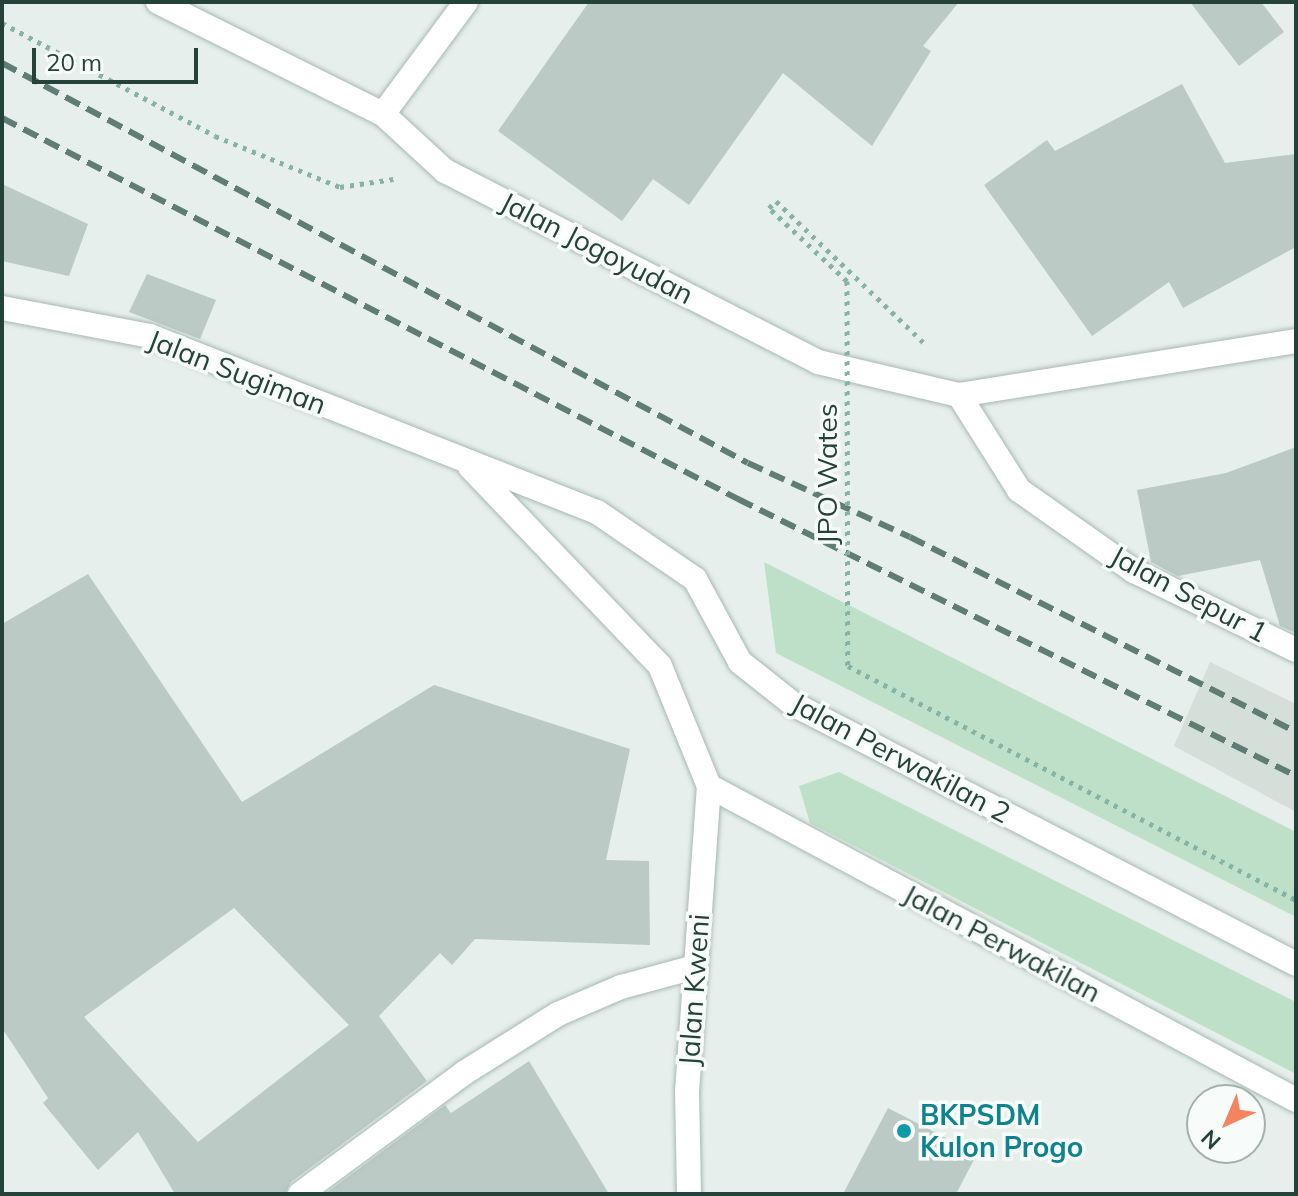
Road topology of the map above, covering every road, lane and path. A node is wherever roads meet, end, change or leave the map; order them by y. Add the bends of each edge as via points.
1 (158, 2) edge
2 (466, 2) edge
3 (2, 23) edge
4 (383, 114) junction
5 (445, 171) junction
6 (2, 308) edge
7 (1296, 341) edge
8 (959, 395) junction
9 (465, 462) junction
10 (1296, 650) edge
11 (709, 786) junction
12 (1296, 900) edge
13 (1296, 964) edge
14 (695, 967) junction
15 (1296, 1100) edge
16 (300, 1194) edge
17 (689, 1194) edge

1 - 4 main road, Jalan Jogoyudan
2 - 4 main road
3 - 5 path via 215,136 340,187
4 - 5 main road, Jalan Jogoyudan
5 - 8 main road, Jalan Jogoyudan via 818,362
6 - 9 main road, Jalan Sugiman via 150,336
7 - 8 main road
8 - 10 main road, Jalan Sepur 1 via 1019,490 1134,571
8 - 12 path, JPO Wates, bridge via 920,335 776,201 769,208 847,281 848,666
9 - 11 main road via 660,666
9 - 13 main road, Jalan Perwakilan 2 via 597,512 695,579 740,662 793,704
11 - 14 main road, Jalan Kweni
11 - 15 main road, Jalan Perwakilan
14 - 16 main road via 621,987 558,1014 464,1073
14 - 17 main road, Jalan Kweni via 687,1092

